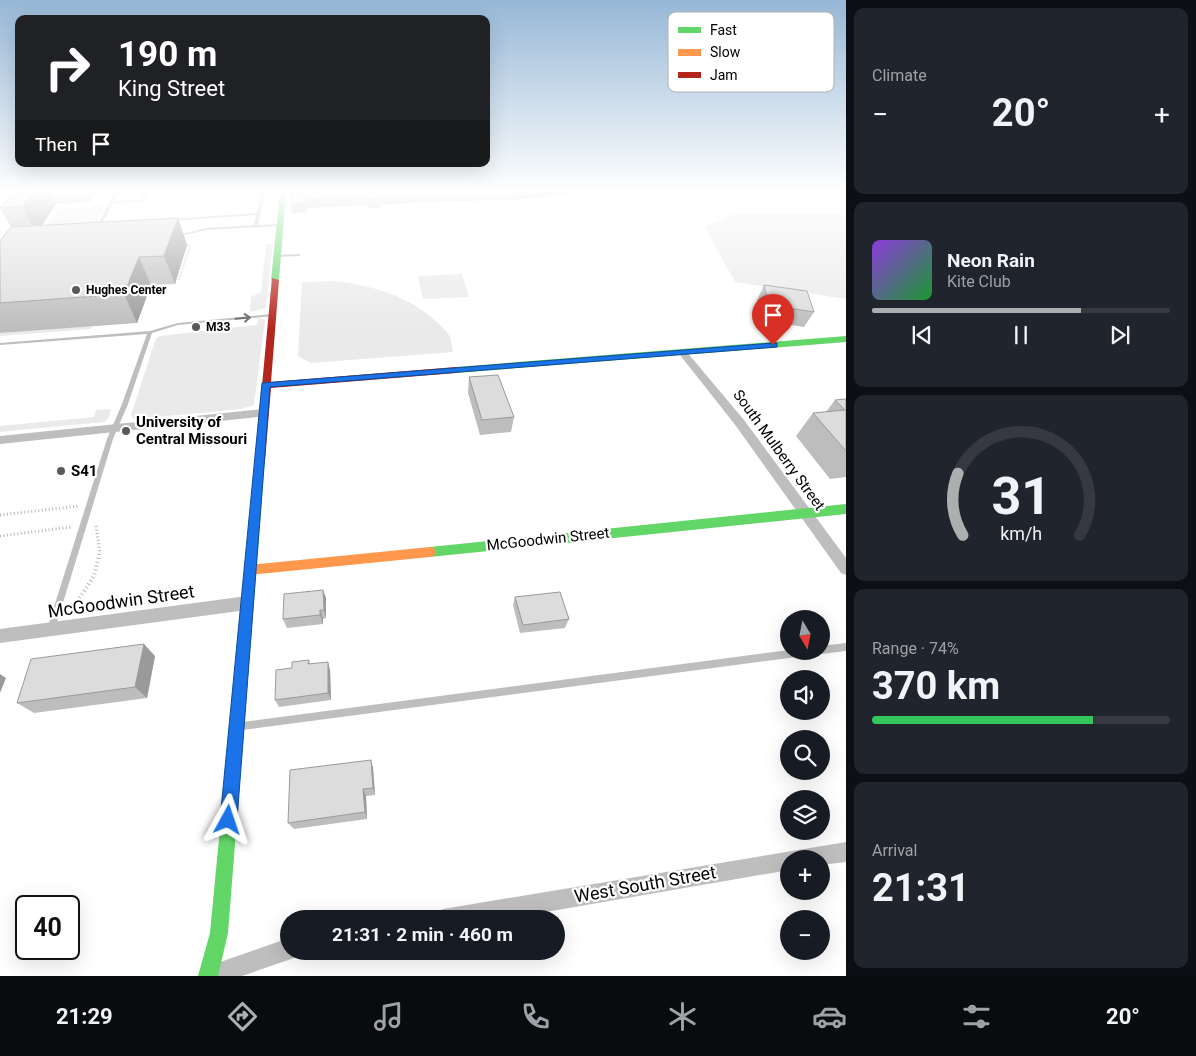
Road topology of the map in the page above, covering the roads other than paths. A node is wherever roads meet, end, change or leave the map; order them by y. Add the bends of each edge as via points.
1 (279, 238) edge
2 (299, 255) dead end
3 (277, 256) junction
4 (272, 315) junction
5 (150, 332) junction
6 (846, 339) edge
7 (0, 344) edge
8 (683, 353) junction
9 (266, 385) junction
10 (263, 413) junction
11 (115, 429) junction
12 (0, 440) edge
13 (846, 508) edge
14 (804, 513) junction
15 (846, 569) edge
16 (250, 570) junction
17 (247, 603) junction
18 (51, 629) junction
19 (0, 636) edge
20 (846, 647) edge
21 (830, 649) edge
22 (780, 655) edge
23 (236, 726) junction
24 (846, 852) edge
25 (830, 854) edge
26 (780, 862) edge
27 (496, 910) edge
28 (280, 952) edge
29 (210, 976) edge

1 - 3 street
2 - 3 lane
3 - 4 street
5 -> 4 lane via 178,324
4 - 9 street
5 - 7 lane
5 - 11 lane
6 - 8 street
8 - 9 street
8 - 14 street, South Mulberry Street via 740,423
9 - 10 street
10 - 11 street
10 - 16 street
11 - 12 street
11 - 18 lane
13 - 14 street, McGoodwin Street
14 - 15 street, South Mulberry Street
14 - 16 street, McGoodwin Street
16 - 17 street
17 - 18 street, McGoodwin Street
17 - 23 street
18 - 19 street, McGoodwin Street
20 - 21 lane
22 - 23 lane
23 - 29 street via 219,933
24 - 25 street
26 - 27 street, West South Street
28 - 29 street

